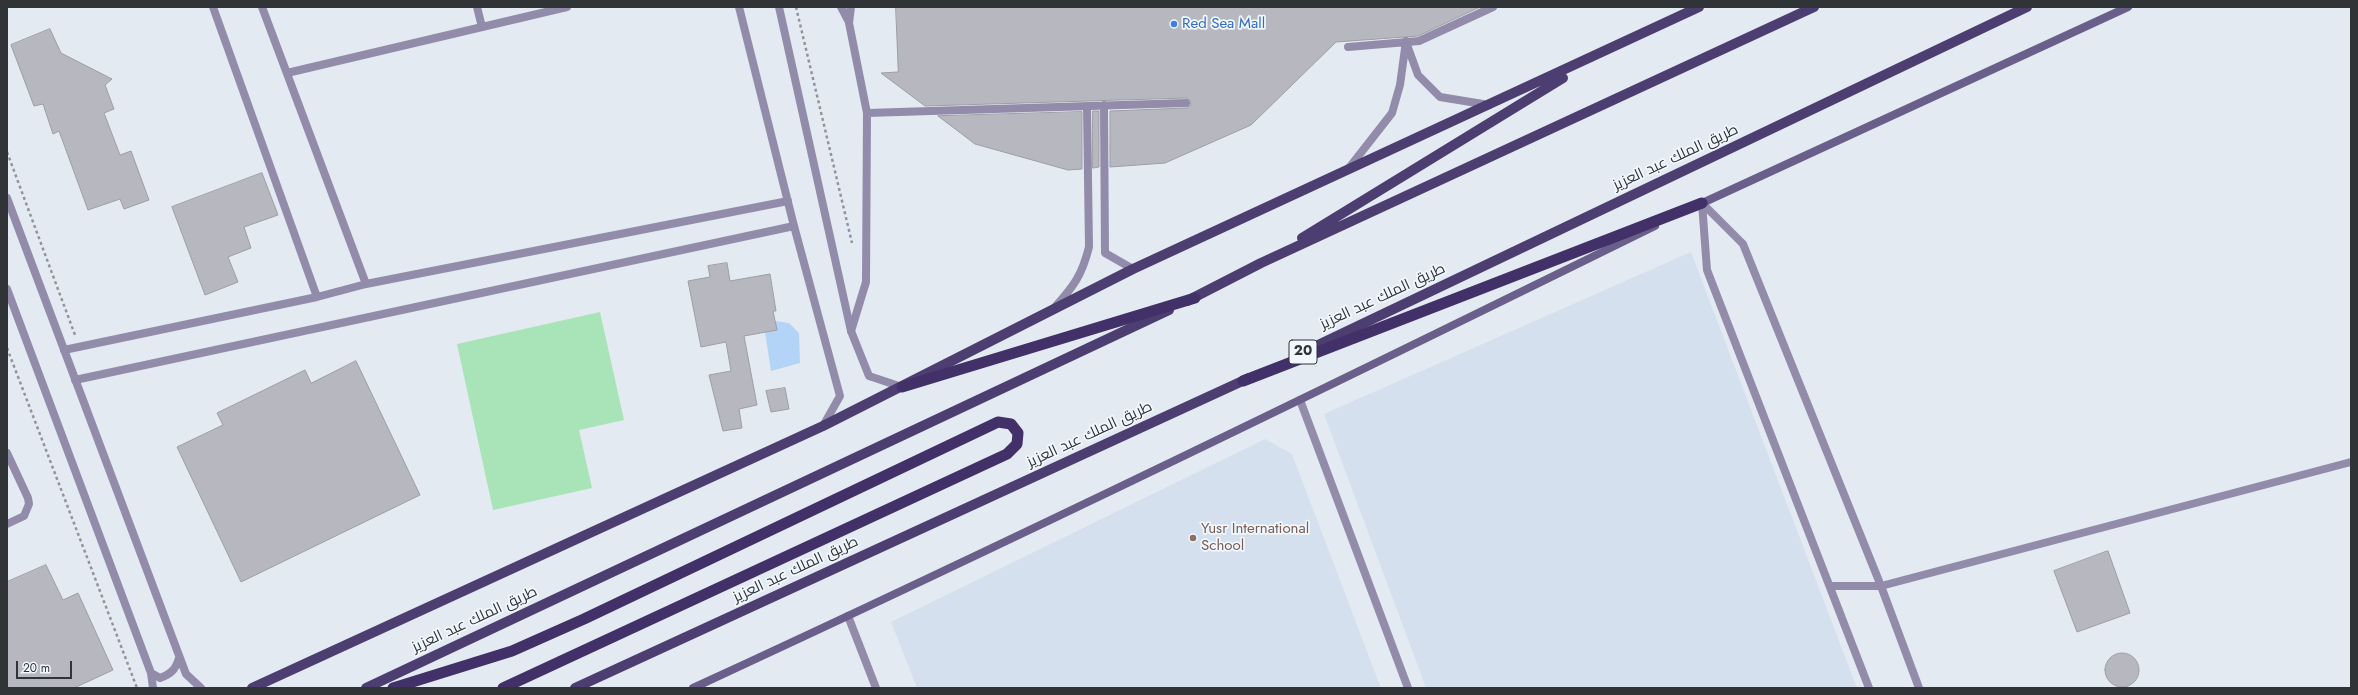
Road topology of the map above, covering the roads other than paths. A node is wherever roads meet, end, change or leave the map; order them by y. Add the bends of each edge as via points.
1 (213, 7) edge
2 (262, 7) edge
3 (477, 7) edge
4 (567, 7) edge
5 (739, 7) edge
6 (779, 7) edge
7 (841, 7) edge
8 (851, 7) edge
9 (1493, 7) edge
10 (1699, 7) edge
11 (1814, 7) edge
12 (2027, 7) edge
13 (2128, 7) edge
14 (849, 23) junction
15 (482, 27) junction
16 (1406, 41) junction
17 (1348, 47) dead end
18 (1602, 54) junction
19 (287, 73) junction
20 (1186, 103) dead end
21 (1104, 105) junction
22 (1490, 105) junction
23 (1086, 106) junction
24 (867, 113) junction
25 (1346, 171) junction
26 (7, 198) edge
27 (788, 201) junction
28 (1702, 203) junction
29 (794, 226) junction
30 (1261, 263) junction
31 (1133, 269) junction
32 (366, 284) junction
33 (7, 289) edge
34 (317, 297) junction
35 (1195, 298) junction
36 (1055, 308) junction
37 (851, 331) junction
38 (64, 350) junction
39 (74, 380) junction
40 (1243, 381) junction
41 (902, 387) junction
42 (1300, 400) junction
43 (823, 426) junction
44 (7, 453) edge
45 (2351, 462) edge
46 (7, 524) edge
47 (1830, 586) junction
48 (1881, 586) junction
49 (848, 616) junction
50 (179, 658) junction
51 (151, 672) junction
52 (153, 688) edge
53 (201, 688) edge
54 (252, 688) edge
55 (366, 688) edge
56 (393, 688) edge
57 (503, 688) edge
58 (576, 688) edge
59 (693, 688) edge
60 (876, 688) edge
61 (1408, 688) edge
62 (1869, 688) edge
63 (1919, 688) edge

1 - 34 street
2 - 19 street
3 - 15 street
4 - 15 street
5 - 27 street
6 - 37 street
7 - 14 street
8 - 14 street
9 - 16 street via 1419,40
10 - 18 main road
11 - 30 main road, طريق الملك عبد العزيز
12 - 40 main road, طريق الملك عبد العزيز / 20
13 - 28 main road
14 - 24 street
15 - 19 street
16 - 17 street
16 - 22 street via 1418,75 1440,97
16 - 25 street via 1400,85 1392,113
18 - 22 main road
18 - 30 main road
19 - 32 street
20 - 21 street
21 - 23 street
21 - 31 street via 1105,253
22 - 25 main road
23 - 24 street
23 - 36 street via 1089,247 1083,270
24 - 37 street via 866,282
25 - 31 main road
26 - 38 street
27 - 29 street
27 - 32 street
28 - 40 highway
28 - 42 main road
28 - 47 street via 1707,270
28 - 48 street via 1743,244
29 - 39 street
29 - 43 street via 840,396
30 - 35 main road, طريق الملك عبد العزيز
31 - 36 main road
32 - 34 street
33 - 51 street
34 - 38 street
35 - 41 highway
35 - 55 main road, طريق الملك عبد العزيز
36 - 41 main road
37 - 41 street via 869,376
38 - 39 street
39 - 50 street
40 - 58 main road, طريق الملك عبد العزيز / 20
41 - 43 main road
42 - 49 main road
42 - 61 street
43 - 54 main road
44 - 46 street via 29,504 24,516
45 - 48 street
47 - 48 street
47 - 62 street
48 - 63 street
49 - 59 main road
49 - 60 street
50 - 51 street via 176,668 167,675 160,678
50 - 53 street via 186,674
51 - 52 street
56 - 57 highway via 512,651 591,616 998,422 1011,424 1018,433 1017,444 1007,454

